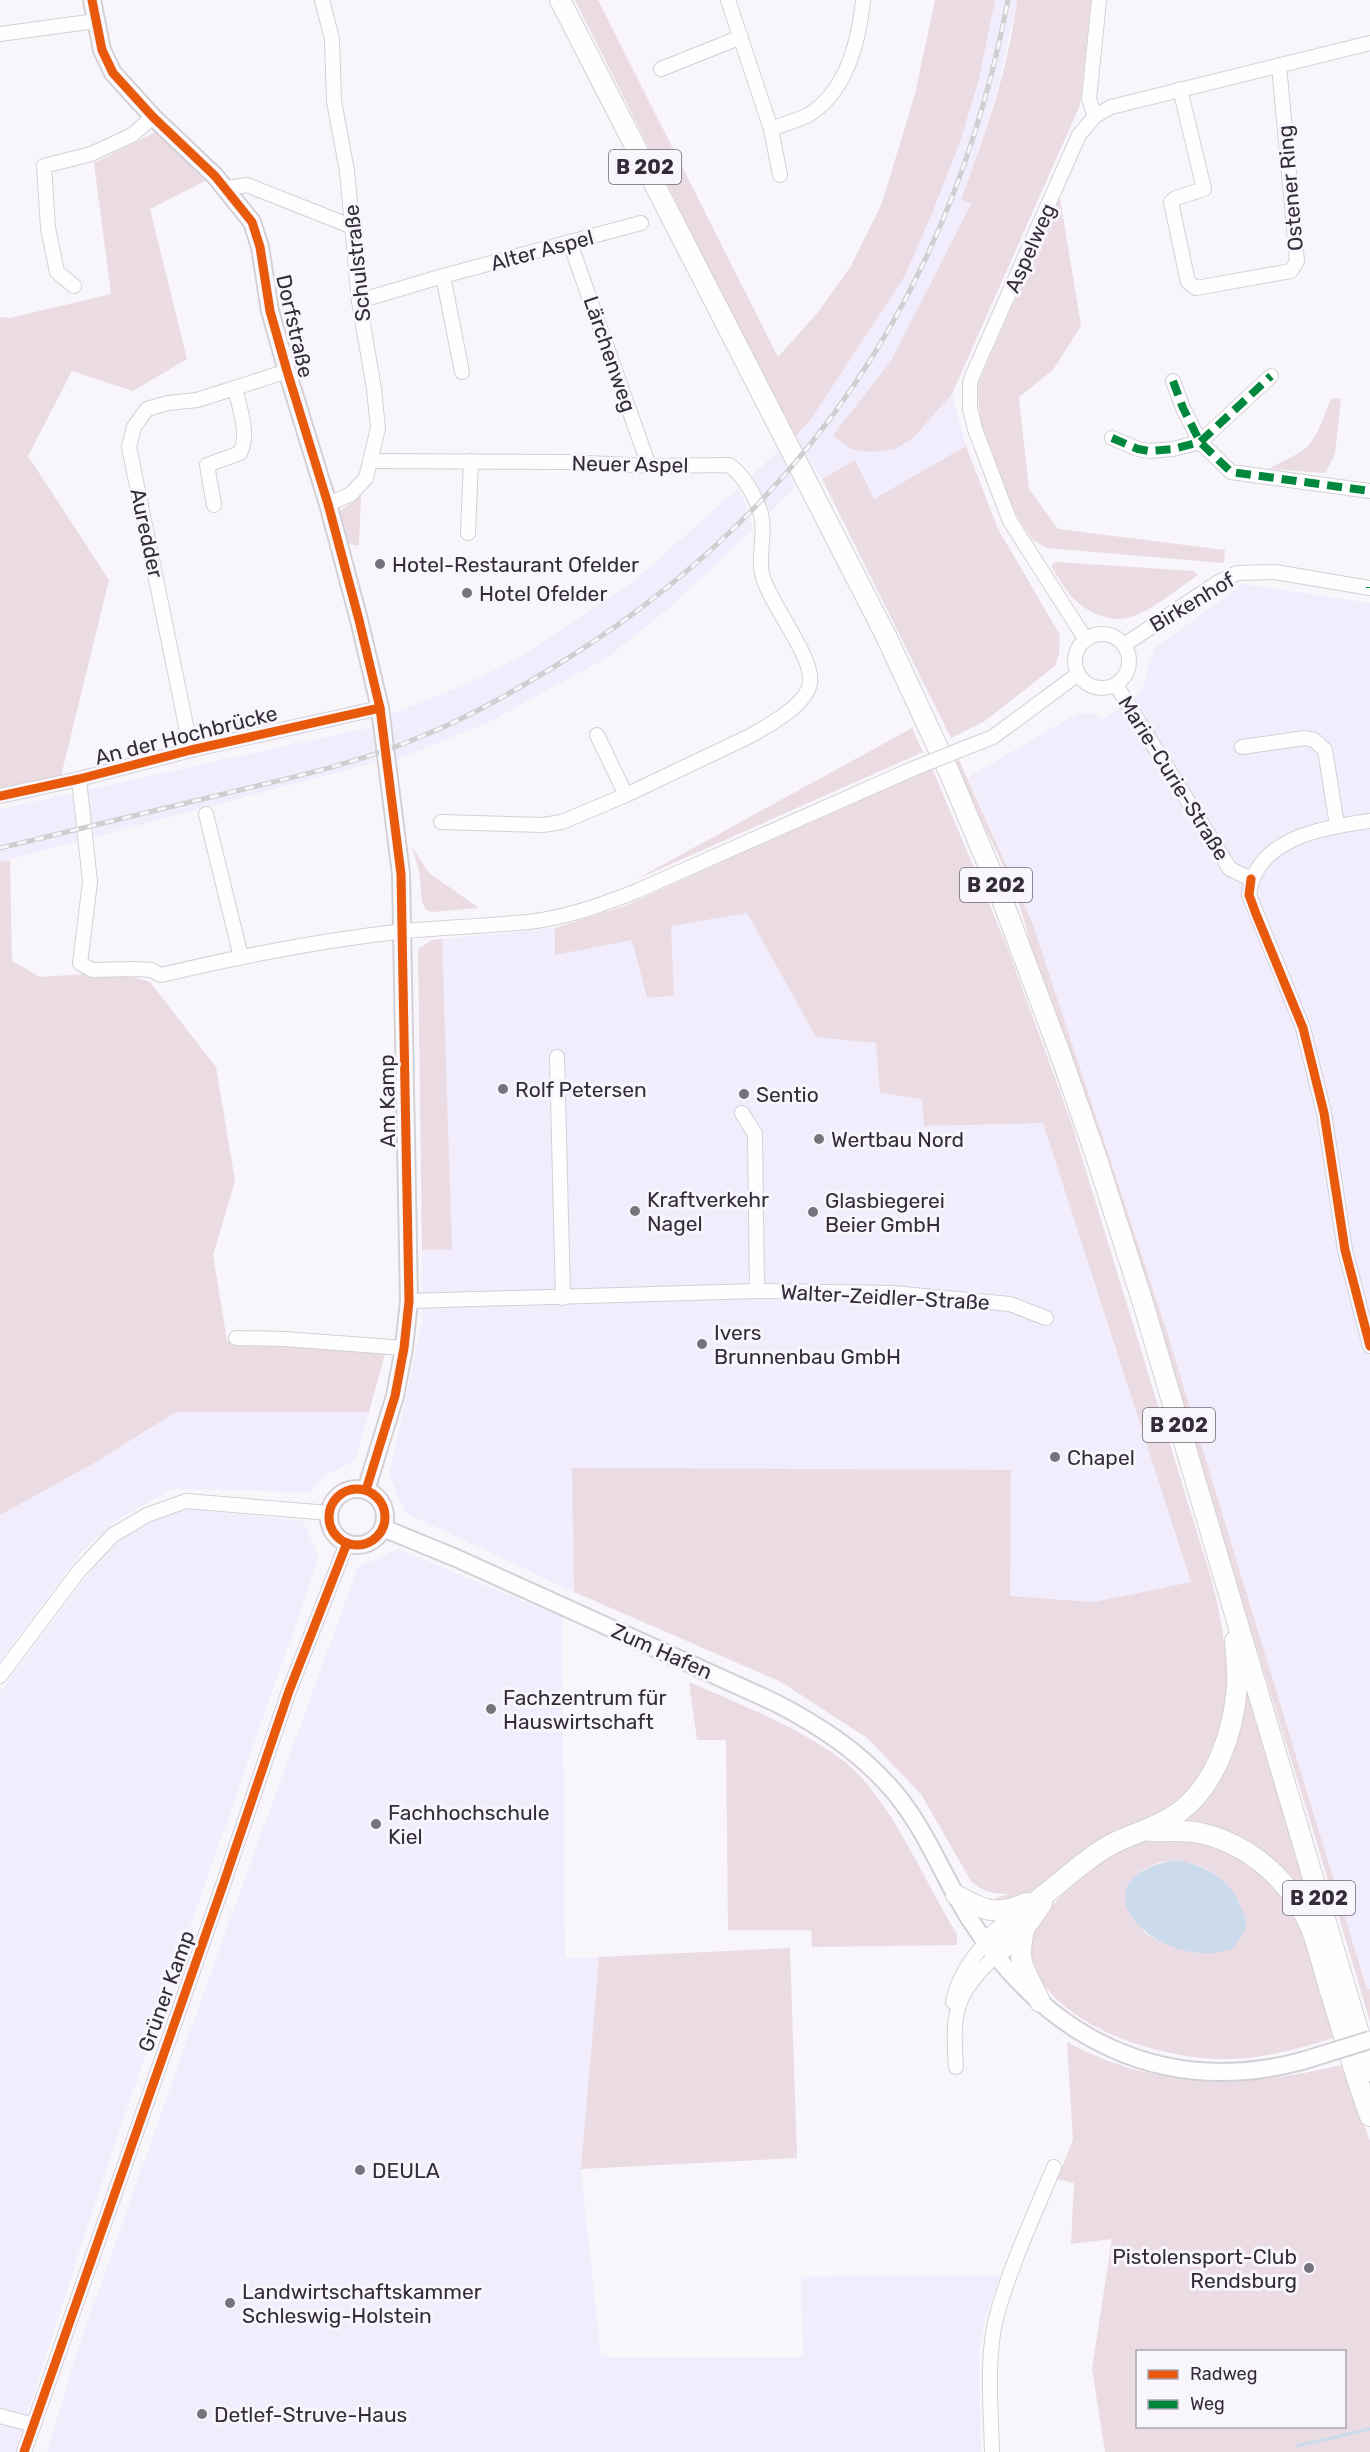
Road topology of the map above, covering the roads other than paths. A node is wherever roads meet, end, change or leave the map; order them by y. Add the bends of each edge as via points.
1 (92, 0) edge
2 (322, 0) edge
3 (560, 0) edge
4 (728, 0) edge
5 (863, 0) edge
6 (1099, 0) edge
7 (96, 21) junction
8 (0, 34) edge
9 (741, 37) junction
10 (1370, 43) edge
11 (1279, 65) junction
12 (661, 69) dead end
13 (1180, 89) junction
14 (1095, 116) junction
15 (153, 117) junction
16 (771, 129) junction
17 (780, 176) dead end
18 (226, 188) junction
19 (641, 223) dead end
20 (353, 227) junction
21 (570, 243) junction
22 (443, 276) junction
23 (74, 286) dead end
24 (359, 301) junction
25 (286, 371) junction
26 (462, 372) dead end
27 (1271, 376) dead end
28 (1173, 381) dead end
29 (235, 388) junction
30 (1112, 438) dead end
31 (1200, 442) junction
32 (371, 460) junction
33 (471, 461) junction
34 (649, 466) junction
35 (1370, 491) edge
36 (327, 504) junction
37 (214, 505) dead end
38 (468, 533) dead end
39 (1370, 588) edge
40 (1086, 640) junction
41 (1124, 645) junction
42 (1078, 674) junction
43 (1116, 685) junction
44 (380, 708) junction
45 (597, 735) dead end
46 (1242, 747) dead end
47 (191, 750) junction
48 (79, 780) junction
49 (626, 795) junction
50 (0, 796) edge
51 (206, 814) dead end
52 (1370, 821) edge
53 (441, 822) dead end
54 (1337, 825) junction
55 (1251, 879) junction
56 (403, 931) junction
57 (241, 957) junction
58 (557, 1057) dead end
59 (742, 1113) dead end
60 (757, 1292) junction
61 (563, 1298) junction
62 (409, 1301) junction
63 (1046, 1318) dead end
64 (236, 1338) dead end
65 (1370, 1346) edge
66 (404, 1348) junction
67 (366, 1490) junction
68 (329, 1513) junction
69 (383, 1528) junction
70 (347, 1544) junction
71 (1221, 1564) junction
72 (0, 1676) edge
73 (1142, 1831) junction
74 (1053, 1887) junction
75 (956, 1895) junction
76 (1034, 1901) junction
77 (1024, 1929) junction
78 (991, 1949) junction
79 (1040, 2002) junction
80 (1355, 2021) junction
81 (1370, 2040) edge
82 (1370, 2049) edge
83 (956, 2067) dead end
84 (1370, 2072) edge
85 (1370, 2116) edge
86 (1054, 2167) dead end
87 (0, 2416) edge
88 (34, 2425) junction
89 (24, 2452) edge
90 (992, 2452) edge

1 - 7 main road, Dorfstraße
2 - 20 street, Schulstraße via 332,39 334,101
3 - 71 highway, B 202 via 886,636 995,880 1096,1156
4 - 9 street
5 - 16 street via 860,30 839,87 810,114
6 - 14 street via 1089,99
7 - 8 street
7 - 15 main road, Dorfstraße via 102,50 113,73
9 - 12 street
9 - 16 street
10 - 11 street, Aspelweg
11 - 13 street, Aspelweg
11 - 13 street, Ostener Ring via 1297,261 1292,271 1196,288 1188,282 1171,202 1204,189
13 - 14 street, Aspelweg via 1112,107
14 - 40 street, Aspelweg via 1079,135 974,372 970,395 975,429 1010,521
15 - 18 main road, Dorfstraße
15 - 23 street via 132,135 91,154 44,166 48,228 57,272
16 - 17 street
18 - 20 street via 247,184
18 - 25 main road, Dorfstraße via 252,222
19 - 21 street, Alter Aspel
20 - 24 street, Schulstraße
21 - 22 street, Alter Aspel
21 - 34 street, Lärchenweg
22 - 24 street, Alter Aspel
22 - 26 street
24 - 32 street, Schulstraße via 378,428
25 - 29 street, Auredder
25 - 36 main road, Dorfstraße
27 - 31 street
28 - 31 street
29 - 37 street via 245,445 240,453 207,465
29 - 47 street, Auredder via 147,409 134,427 129,447
30 - 31 street via 1149,451
31 - 35 street via 1231,472
32 - 33 street, Neuer Aspel
32 - 36 street, Schulstraße via 366,478 351,494
33 - 34 street, Neuer Aspel
33 - 38 street
34 - 49 street, Neuer Aspel via 729,465 737,471 761,515 762,574 768,591 810,672 808,690 787,712 750,736
36 - 44 main road, Dorfstraße
39 - 41 street, Birkenhof via 1275,572 1237,573
40 - 41 street via 1108,634
40 - 42 street via 1075,659
41 - 43 street via 1130,663
42 - 43 street via 1092,687
42 - 56 street, bridge via 993,738 910,770 604,904 536,921
43 - 55 street, Marie-Curie-Straße via 1230,869
44 - 47 street, An der Hochbrücke
44 - 56 main road, Am Kamp via 399,858
45 - 49 street
46 - 54 street via 1314,740 1325,750
47 - 48 street, An der Hochbrücke
48 - 50 street, An der Hochbrücke
48 - 57 street via 90,882 80,963 92,970 151,970 161,975
49 - 53 street via 562,822 543,825
51 - 57 street
52 - 54 street
54 - 55 street via 1292,839 1266,856
55 - 65 street via 1250,895 1256,914 1303,1028 1324,1113 1345,1250
56 - 57 street
56 - 62 main road, Am Kamp
58 - 61 street
59 - 60 street, Walter-Zeidler-Straße via 755,1134
60 - 61 street, Walter-Zeidler-Straße
60 - 63 street, Walter-Zeidler-Straße via 892,1293 1010,1304
61 - 62 street, Walter-Zeidler-Straße
62 - 66 main road, Am Kamp
64 - 66 street
66 - 67 main road, Am Kamp via 395,1396
67 - 68 main road via 339,1495
67 - 69 main road via 381,1502
68 - 70 main road via 332,1529
68 - 72 street via 186,1501 147,1515 113,1535 79,1572
69 - 70 main road via 372,1541
69 - 75 main road, Zum Hafen via 804,1718 855,1753 890,1786
70 - 88 street, Grüner Kamp via 289,1691
71 - 73 highway via 1237,1675 1228,1734 1215,1767 1198,1794 1177,1814
71 - 80 highway, B 202
73 - 74 highway via 1106,1846
73 - 85 highway via 1182,1830 1213,1836 1249,1854 1284,1884 1311,1930
74 - 76 highway
74 - 77 highway
75 - 76 highway via 978,1907 999,1912
75 - 78 main road, Zum Hafen
76 - 78 highway
77 - 78 highway
77 - 79 highway via 1021,1965
78 - 79 main road
78 - 83 street via 968,1963 959,1978 952,2003
79 - 81 main road, bridge via 1085,2034 1126,2055 1187,2071 1221,2073 1273,2068
80 - 82 highway
80 - 84 highway, B 202
86 - 90 street via 996,2319 991,2358
87 - 88 street
88 - 89 street, Grüner Kamp

